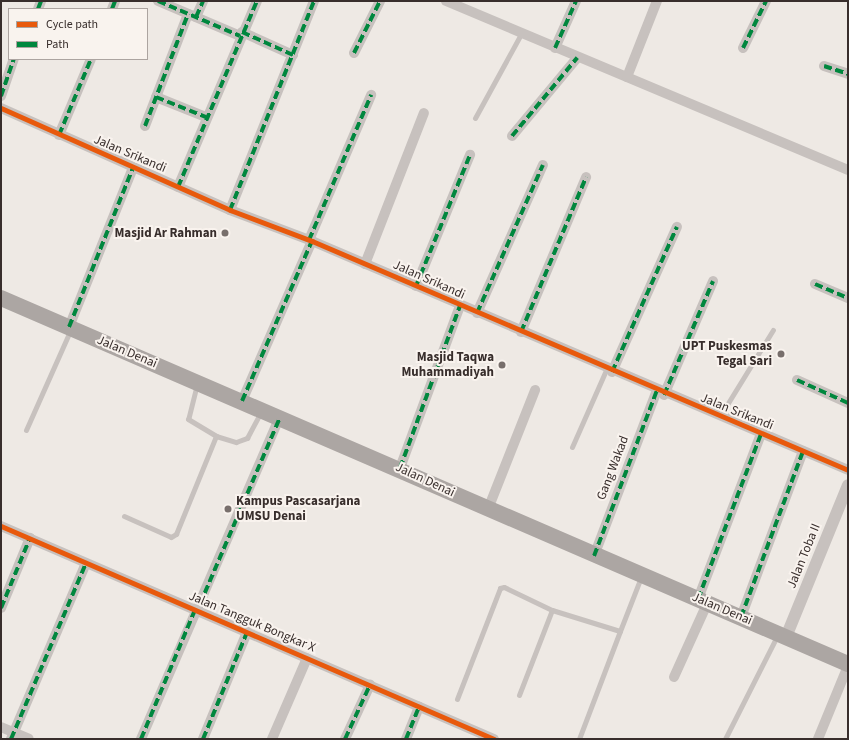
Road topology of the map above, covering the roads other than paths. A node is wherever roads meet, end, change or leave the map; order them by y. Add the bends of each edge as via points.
1 (158, 1) edge
2 (203, 1) edge
3 (257, 1) edge
4 (314, 1) edge
5 (380, 1) edge
6 (446, 1) edge
7 (576, 1) edge
8 (657, 1) edge
9 (766, 1) edge
10 (192, 15) junction
11 (241, 34) junction
12 (521, 34) junction
13 (554, 48) junction
14 (743, 48) dead end
15 (354, 54) dead end
16 (293, 55) junction
17 (577, 58) junction
18 (14, 60) edge
19 (91, 60) edge
20 (824, 66) dead end
21 (848, 74) edge
22 (627, 77) junction
23 (371, 95) dead end
24 (1, 96) edge
25 (156, 97) junction
26 (1, 108) edge
27 (424, 114) dead end
28 (206, 117) junction
29 (475, 118) dead end
30 (145, 126) dead end
31 (59, 135) junction
32 (512, 136) dead end
33 (470, 156) dead end
34 (543, 165) dead end
35 (133, 168) junction
36 (848, 170) edge
37 (586, 176) dead end
38 (178, 187) junction
39 (230, 210) junction
40 (677, 227) dead end
41 (310, 240) junction
42 (365, 264) junction
43 (714, 281) dead end
44 (815, 284) dead end
45 (416, 286) junction
46 (1, 298) edge
47 (848, 298) edge
48 (460, 306) junction
49 (477, 313) junction
50 (70, 327) junction
51 (773, 330) dead end
52 (521, 332) junction
53 (609, 371) junction
54 (797, 380) dead end
55 (198, 382) junction
56 (535, 390) dead end
57 (660, 392) junction
58 (242, 401) junction
59 (848, 403) edge
60 (263, 410) junction
61 (720, 416) junction
62 (280, 417) junction
63 (26, 430) dead end
64 (762, 434) junction
65 (216, 436) junction
66 (572, 447) dead end
67 (803, 451) junction
68 (400, 468) junction
69 (848, 470) edge
70 (848, 485) edge
71 (488, 509) junction
72 (124, 516) dead end
73 (1, 526) edge
74 (30, 538) junction
75 (594, 556) junction
76 (86, 563) junction
77 (641, 576) junction
78 (702, 601) junction
79 (197, 607) junction
80 (1, 608) edge
81 (552, 610) junction
82 (740, 617) junction
83 (620, 631) junction
84 (247, 632) junction
85 (782, 635) junction
86 (307, 658) junction
87 (848, 665) edge
88 (674, 677) dead end
89 (370, 685) junction
90 (519, 695) dead end
91 (457, 699) dead end
92 (420, 706) junction
93 (1, 727) edge
94 (12, 736) edge
95 (479, 736) edge
96 (30, 739) edge
97 (141, 739) edge
98 (203, 739) edge
99 (272, 739) edge
100 (345, 739) edge
101 (406, 739) edge
102 (494, 739) edge
103 (579, 739) edge
104 (725, 739) edge
105 (818, 739) edge

1 - 10 street
2 - 10 street
3 - 11 street
4 - 16 street
5 - 15 street
6 - 12 street
7 - 13 street
8 - 22 street
9 - 14 street
10 - 11 street
10 - 25 street
11 - 16 street
11 - 28 street
12 - 13 street
12 - 29 lane
13 - 17 street
16 - 39 street
17 - 22 street
17 - 32 street
18 - 24 street
19 - 31 street
20 - 21 street
22 - 36 street
23 - 41 street
25 - 28 street
25 - 30 street
26 - 31 street, Jalan Srikandi
27 - 42 street
28 - 38 street
31 - 35 street, Jalan Srikandi
33 - 45 street
34 - 49 street
35 - 38 street, Jalan Srikandi
35 - 50 street
37 - 52 street
38 - 39 street, Jalan Srikandi
39 - 41 street, Jalan Srikandi
40 - 53 street
41 - 42 street, Jalan Srikandi
41 - 58 street
42 - 45 street, Jalan Srikandi
43 - 57 street, Gang Wakad
44 - 47 street
45 - 48 street, Jalan Srikandi
46 - 50 main road, Jalan Denai
48 - 49 street, Jalan Srikandi
48 - 68 street
49 - 52 street, Jalan Srikandi
50 - 55 main road, Jalan Denai
50 - 63 lane
51 - 61 lane
52 - 53 street, Jalan Srikandi
53 - 57 street, Jalan Srikandi
53 - 66 lane
54 - 59 street
55 - 58 main road, Jalan Denai
55 - 65 lane via 188,419
56 - 71 street
57 - 61 street, Jalan Srikandi
57 - 75 street, Gang Wakad
58 - 60 main road, Jalan Denai
60 - 62 main road, Jalan Denai
60 - 65 lane via 247,438 236,442
61 - 64 street, Jalan Srikandi
62 - 68 main road, Jalan Denai
62 - 79 street
64 - 67 street, Jalan Srikandi
64 - 78 street
65 - 72 lane via 176,534 171,537
67 - 69 street, Jalan Srikandi
67 - 82 street
68 - 71 main road, Jalan Denai
70 - 85 street, Jalan Toba II
71 - 75 main road, Jalan Denai
73 - 74 street, Jalan Tangguk Bongkar X
74 - 76 street, Jalan Tangguk Bongkar X
74 - 80 street
75 - 77 main road, Jalan Denai
76 - 79 street, Jalan Tangguk Bongkar X
76 - 94 street
77 - 78 main road, Jalan Denai
77 - 83 lane
78 - 82 main road, Jalan Denai
78 - 88 street
79 - 84 street, Jalan Tangguk Bongkar X
79 - 97 street
81 - 83 lane
81 - 90 lane
81 - 91 lane via 508,588 500,588
82 - 85 main road, Jalan Denai
83 - 103 lane
84 - 86 street, Jalan Tangguk Bongkar X
84 - 98 street
85 - 87 main road, Jalan Denai
85 - 104 lane
86 - 89 street, Jalan Tangguk Bongkar X
86 - 99 street
87 - 105 street
89 - 92 street, Jalan Tangguk Bongkar X
89 - 100 street
92 - 95 street, Jalan Tangguk Bongkar X
92 - 101 street
93 - 94 street
94 - 96 street
95 - 102 street, Jalan Tangguk Bongkar X

